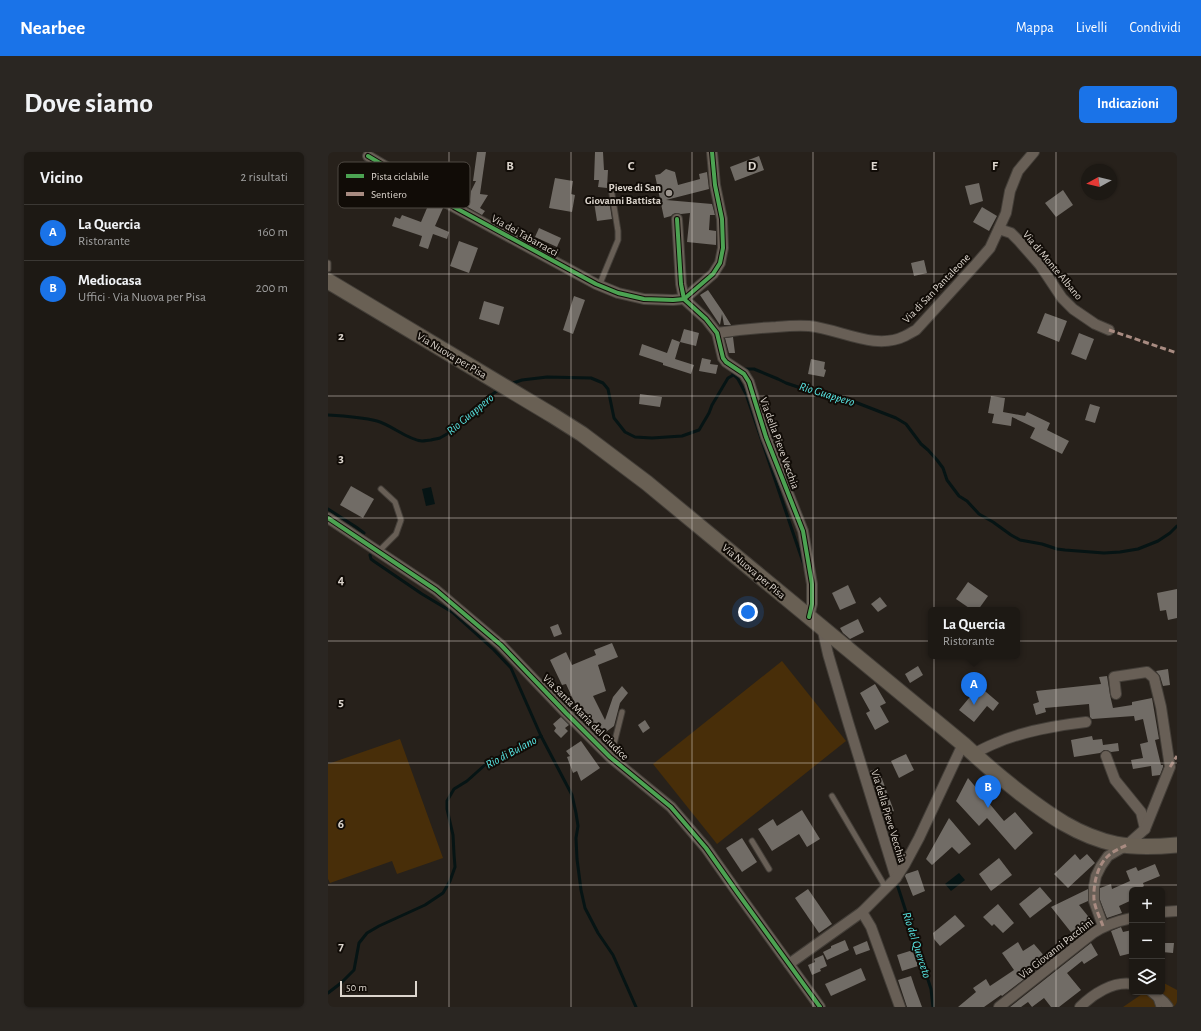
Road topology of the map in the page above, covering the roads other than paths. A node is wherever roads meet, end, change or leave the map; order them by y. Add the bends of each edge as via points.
1 (712, 152) edge
2 (1034, 152) edge
3 (368, 156) dead end
4 (378, 162) edge
5 (611, 188) dead end
6 (456, 208) edge
7 (677, 219) dead end
8 (1000, 229) junction
9 (328, 263) edge
10 (328, 269) edge
11 (328, 280) edge
12 (599, 286) junction
13 (684, 299) junction
14 (1109, 330) dead end
15 (717, 333) junction
16 (381, 489) dead end
17 (328, 518) edge
18 (378, 551) junction
19 (809, 617) junction
20 (822, 627) junction
21 (1116, 694) dead end
22 (622, 712) dead end
23 (1086, 722) dead end
24 (968, 749) junction
25 (1106, 756) dead end
26 (1177, 756) edge
27 (610, 757) junction
28 (1170, 767) junction
29 (832, 796) dead end
30 (1145, 829) junction
31 (752, 841) dead end
32 (1127, 845) junction
33 (1177, 845) edge
34 (769, 869) dead end
35 (896, 878) junction
36 (886, 888) junction
37 (1177, 911) edge
38 (862, 912) junction
39 (1165, 912) edge
40 (1129, 918) edge
41 (1103, 926) junction
42 (789, 964) junction
43 (1129, 984) edge
44 (1155, 995) edge
45 (1156, 995) edge
46 (820, 1007) edge
47 (900, 1007) edge
48 (999, 1007) edge
49 (1080, 1007) edge
50 (1158, 1007) edge
51 (1168, 1007) edge

1 - 13 street via 722,219 723,248 720,263 713,274
2 - 8 street, Via di San Pantaleone via 1018,171
3 - 4 street, Via dei Tabarracci
5 - 12 lane via 618,240
6 - 12 street, Via dei Tabarracci
7 - 13 street
8 - 14 street, Via di Monte Albano via 1019,241 1040,265 1062,298 1095,324
8 - 15 street, Via di San Pantaleone via 990,248 916,330 895,340 860,338 822,328 797,325
9 - 10 lane
11 - 19 main road, Via Nuova per Pisa via 582,434 647,483
12 - 13 street, Via dei Tabarracci via 644,299
13 - 15 street, Via della Pieve Vecchia
15 - 19 street, Via della Pieve Vecchia via 723,358 740,371 752,390 766,437 803,531 812,584
16 - 18 lane via 396,502 401,520 396,534
17 - 18 street, Via Santa Maria del Giudice
18 - 27 street, Via Santa Maria del Giudice via 436,590 501,645
19 - 20 main road, Via Nuova per Pisa
20 - 24 main road, Via Nuova per Pisa
20 - 35 street, Via della Pieve Vecchia
21 - 28 street via 1114,677 1147,672 1154,678
22 - 27 lane
23 - 24 street via 1054,726
24 - 32 main road, Via Nuova per Pisa via 1057,820 1090,836
24 - 35 street
25 - 30 street via 1116,780 1141,812
26 - 28 street
27 - 42 street, Via Santa Maria del Giudice via 672,807 684,820
28 - 30 street
29 - 36 lane
30 - 32 street
31 - 34 lane
32 - 33 main road, Via Nuova per Pisa
32 - 41 street via 1108,856 1096,876 1094,901
35 - 36 street, Via della Pieve Vecchia
36 - 38 street, Via della Pieve Vecchia
37 - 39 street
38 - 42 street, Via della Pieve Vecchia
38 - 47 street via 871,927
40 - 41 street, Via Giovanni Pacchini
41 - 48 street, Via Giovanni Pacchini
42 - 46 street, Via Santa Maria del Giudice
43 - 49 street via 1113,985 1089,998
44 - 50 lane
45 - 51 street

